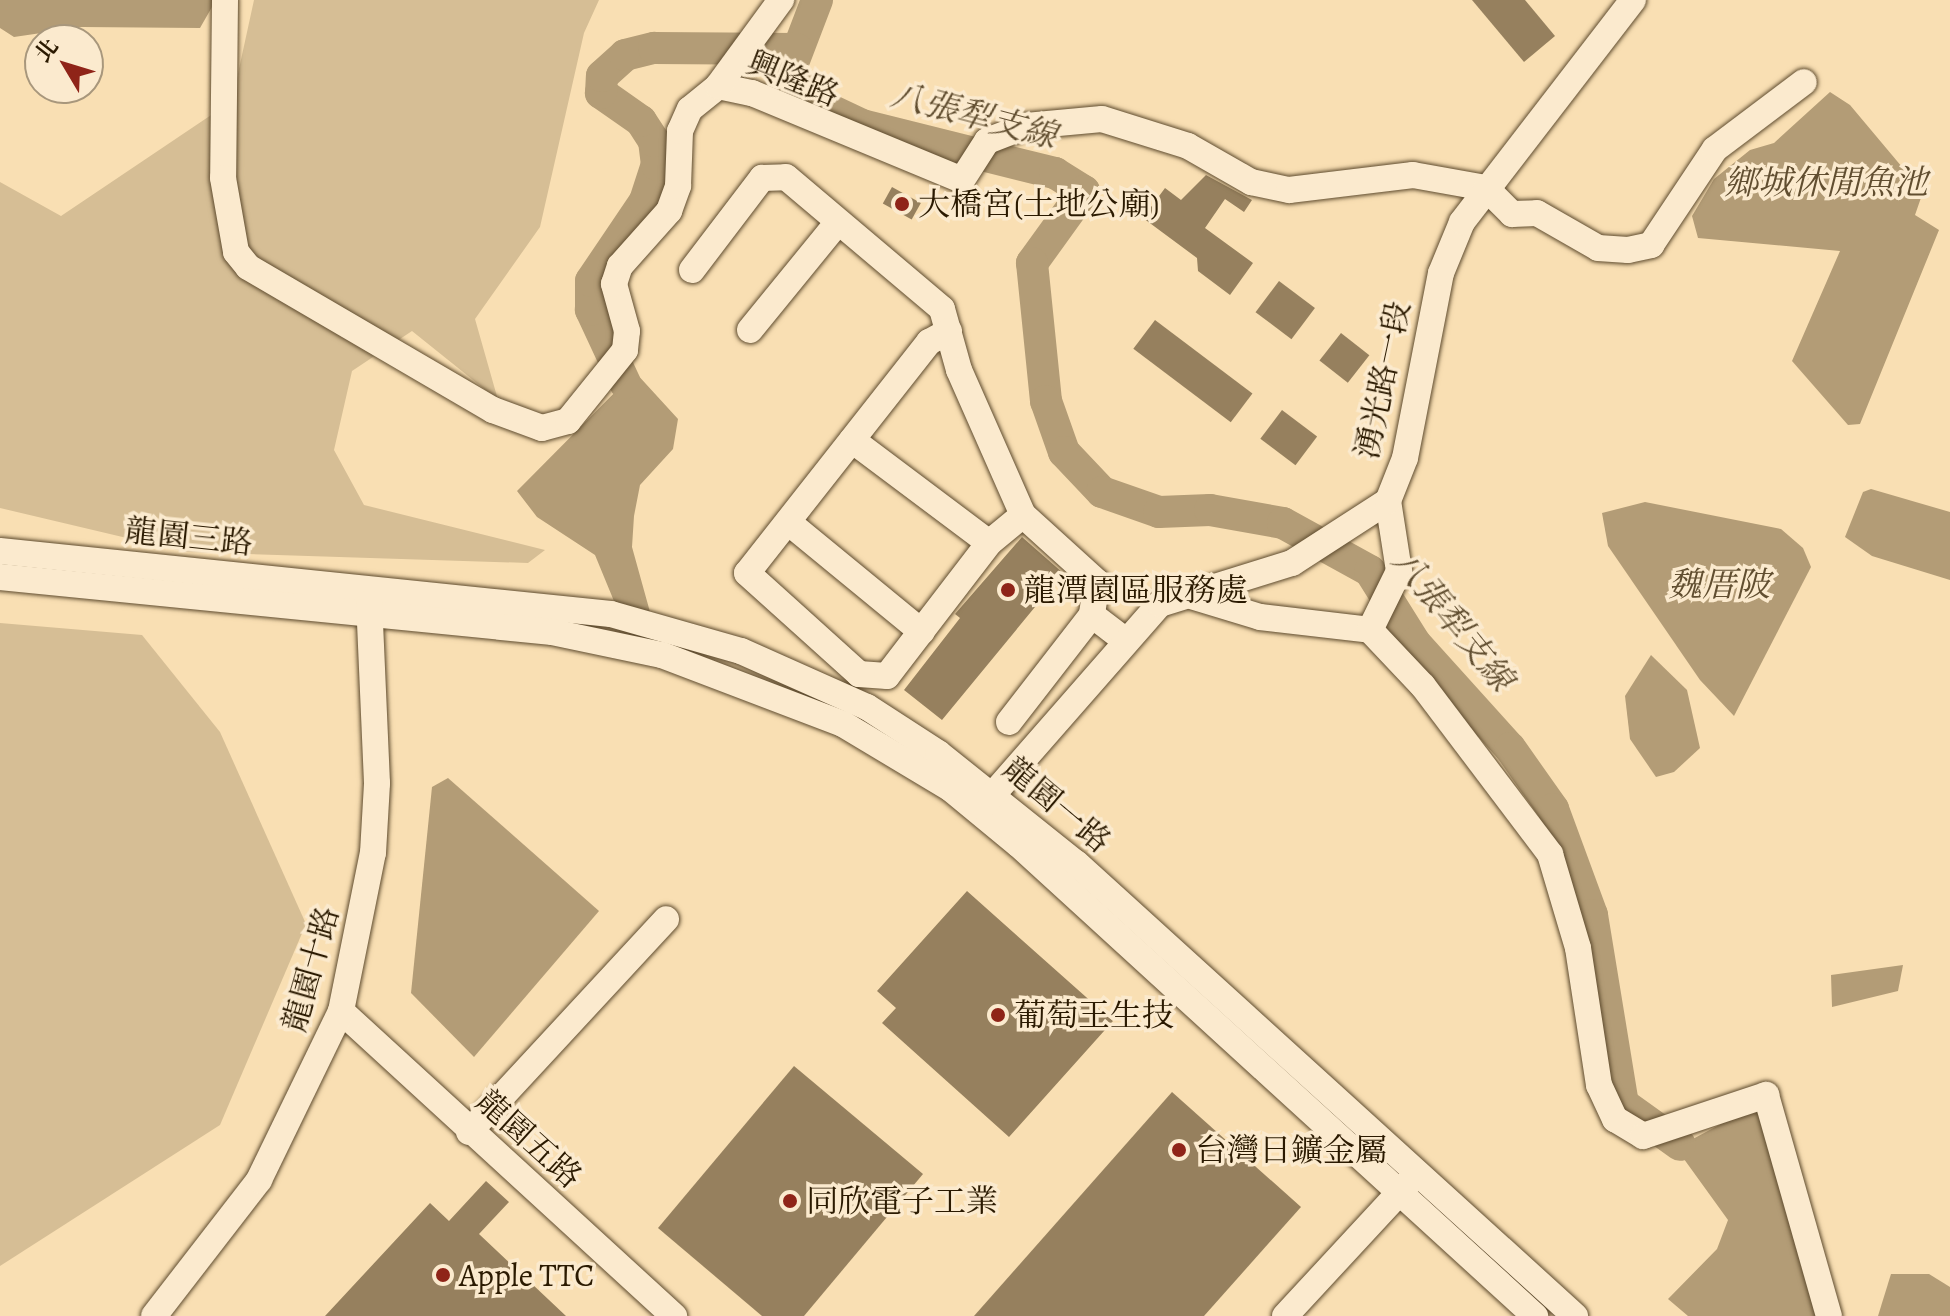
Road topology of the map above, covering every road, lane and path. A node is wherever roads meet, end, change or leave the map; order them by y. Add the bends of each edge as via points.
1 (225, 0) edge
2 (781, 0) edge
3 (1633, 0) edge
4 (1804, 82) dead end
5 (718, 86) junction
6 (1486, 188) junction
7 (838, 222) junction
8 (692, 270) dead end
9 (750, 330) dead end
10 (949, 331) junction
11 (852, 440) junction
12 (1388, 501) junction
13 (1023, 515) junction
14 (788, 522) junction
15 (989, 543) junction
16 (0, 551) edge
17 (0, 577) edge
18 (370, 591) junction
19 (1188, 595) junction
20 (1092, 615) junction
21 (367, 619) junction
22 (1370, 630) junction
23 (922, 632) junction
24 (1126, 641) junction
25 (1009, 722) dead end
26 (986, 803) junction
27 (666, 919) dead end
28 (341, 1011) junction
29 (469, 1132) junction
30 (1419, 1171) junction
31 (1400, 1193) junction
32 (154, 1316) edge
33 (674, 1316) edge
34 (1285, 1316) edge
35 (1535, 1316) edge
36 (1575, 1316) edge
37 (1829, 1316) edge

1 - 5 street, 興隆路 via 223,178 236,252 248,267 493,410 542,428 568,421 625,350 614,284 620,266 669,211 678,186 680,131 690,109
2 - 5 street
3 - 6 street, 湧光路一段
4 - 6 street via 1697,167 1651,245 1598,248 1537,213 1512,214
5 - 6 street, 興隆路 via 752,93 962,180 987,141 1026,126 1102,119 1188,146 1251,182 1289,190 1413,175
6 - 12 street, 湧光路一段 via 1441,273 1405,458
7 - 8 street via 786,177 762,178
7 - 9 street
7 - 10 street via 942,309
10 - 11 street via 929,342
10 - 13 street
11 - 14 street
11 - 15 street
12 - 19 street, 湧光路一段 via 1292,563
12 - 22 street via 1399,571
13 - 15 street
13 - 20 street via 1097,582
14 - 23 street
14 - 23 street via 747,573 859,674 887,676
15 - 23 street
16 - 18 street, 龍園三路
17 - 21 street, 龍園三路
18 - 21 street, 龍園十路
18 - 26 street, 龍園一路 via 536,601 704,639 867,707
19 - 22 street via 1260,617
19 - 24 street, 湧光路一段 via 1160,604
20 - 24 street
20 - 25 street
21 - 26 street, 龍園一路 via 552,632 662,655 843,724
21 - 28 street, 龍園十路 via 377,783 362,926
22 - 37 street via 1423,686 1550,854 1578,948 1599,1085 1615,1119 1643,1136 1684,1127 1749,1097 1771,1101
24 - 26 street, 湧光路一段
26 - 30 street, 龍園一路
26 - 31 street, 龍園一路
27 - 29 street
28 - 29 street, 龍園五路
28 - 32 street, 龍園十路 via 259,1180
29 - 33 street, 龍園五路
30 - 31 street
30 - 36 street, 龍園一路
31 - 34 street
31 - 35 street, 龍園一路

